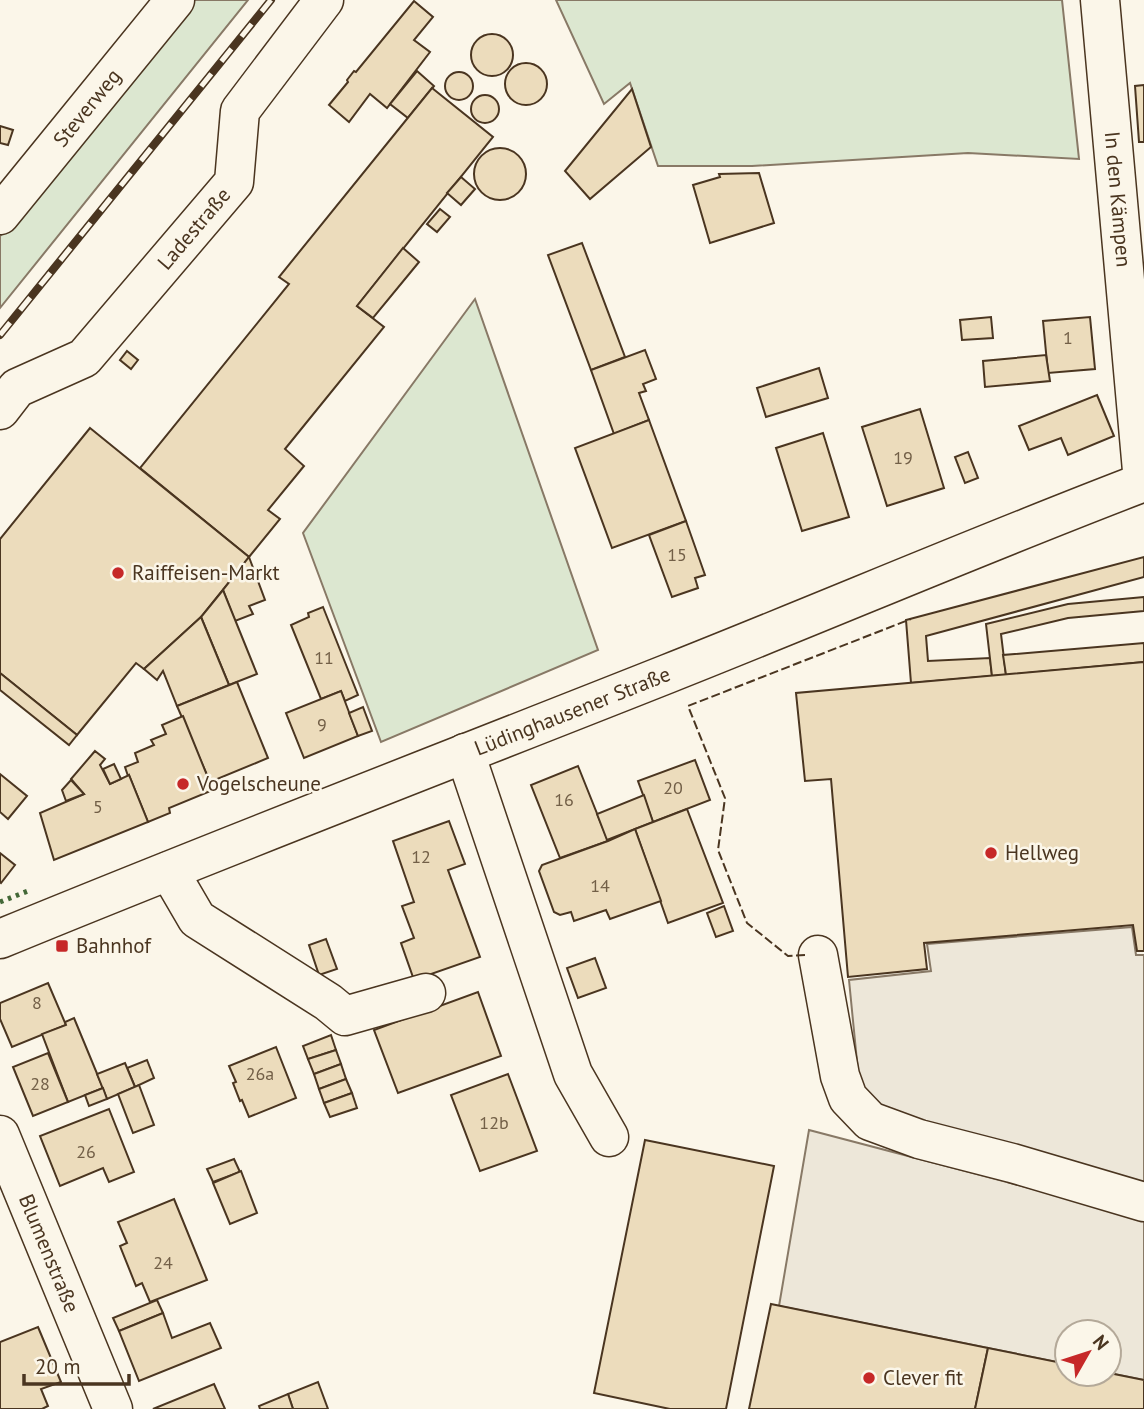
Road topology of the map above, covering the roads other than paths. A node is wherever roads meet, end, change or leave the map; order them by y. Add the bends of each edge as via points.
1 (175, 0) edge
2 (324, 0) edge
3 (1100, 0) edge
4 (0, 215) edge
5 (0, 410) edge
6 (1144, 482) edge
7 (465, 753) junction
8 (169, 871) junction
9 (0, 939) edge
10 (818, 954) dead end
11 (426, 993) dead end
12 (0, 1135) edge
13 (609, 1137) dead end
14 (1144, 1202) edge
15 (113, 1409) edge

1 - 4 street, Steverweg
2 - 5 street, Ladestraße via 240,111 234,182 84,358 17,388
3 - 6 street, In den Kämpen
6 - 7 street, Lüdinghausener Straße
7 - 8 street, Lüdinghausener Straße
7 - 13 street via 573,1074
8 - 9 street, Lüdinghausener Straße
8 - 11 street via 197,919 345,1016
10 - 14 street via 839,1076 848,1098 870,1121
12 - 15 street, Blumenstraße

